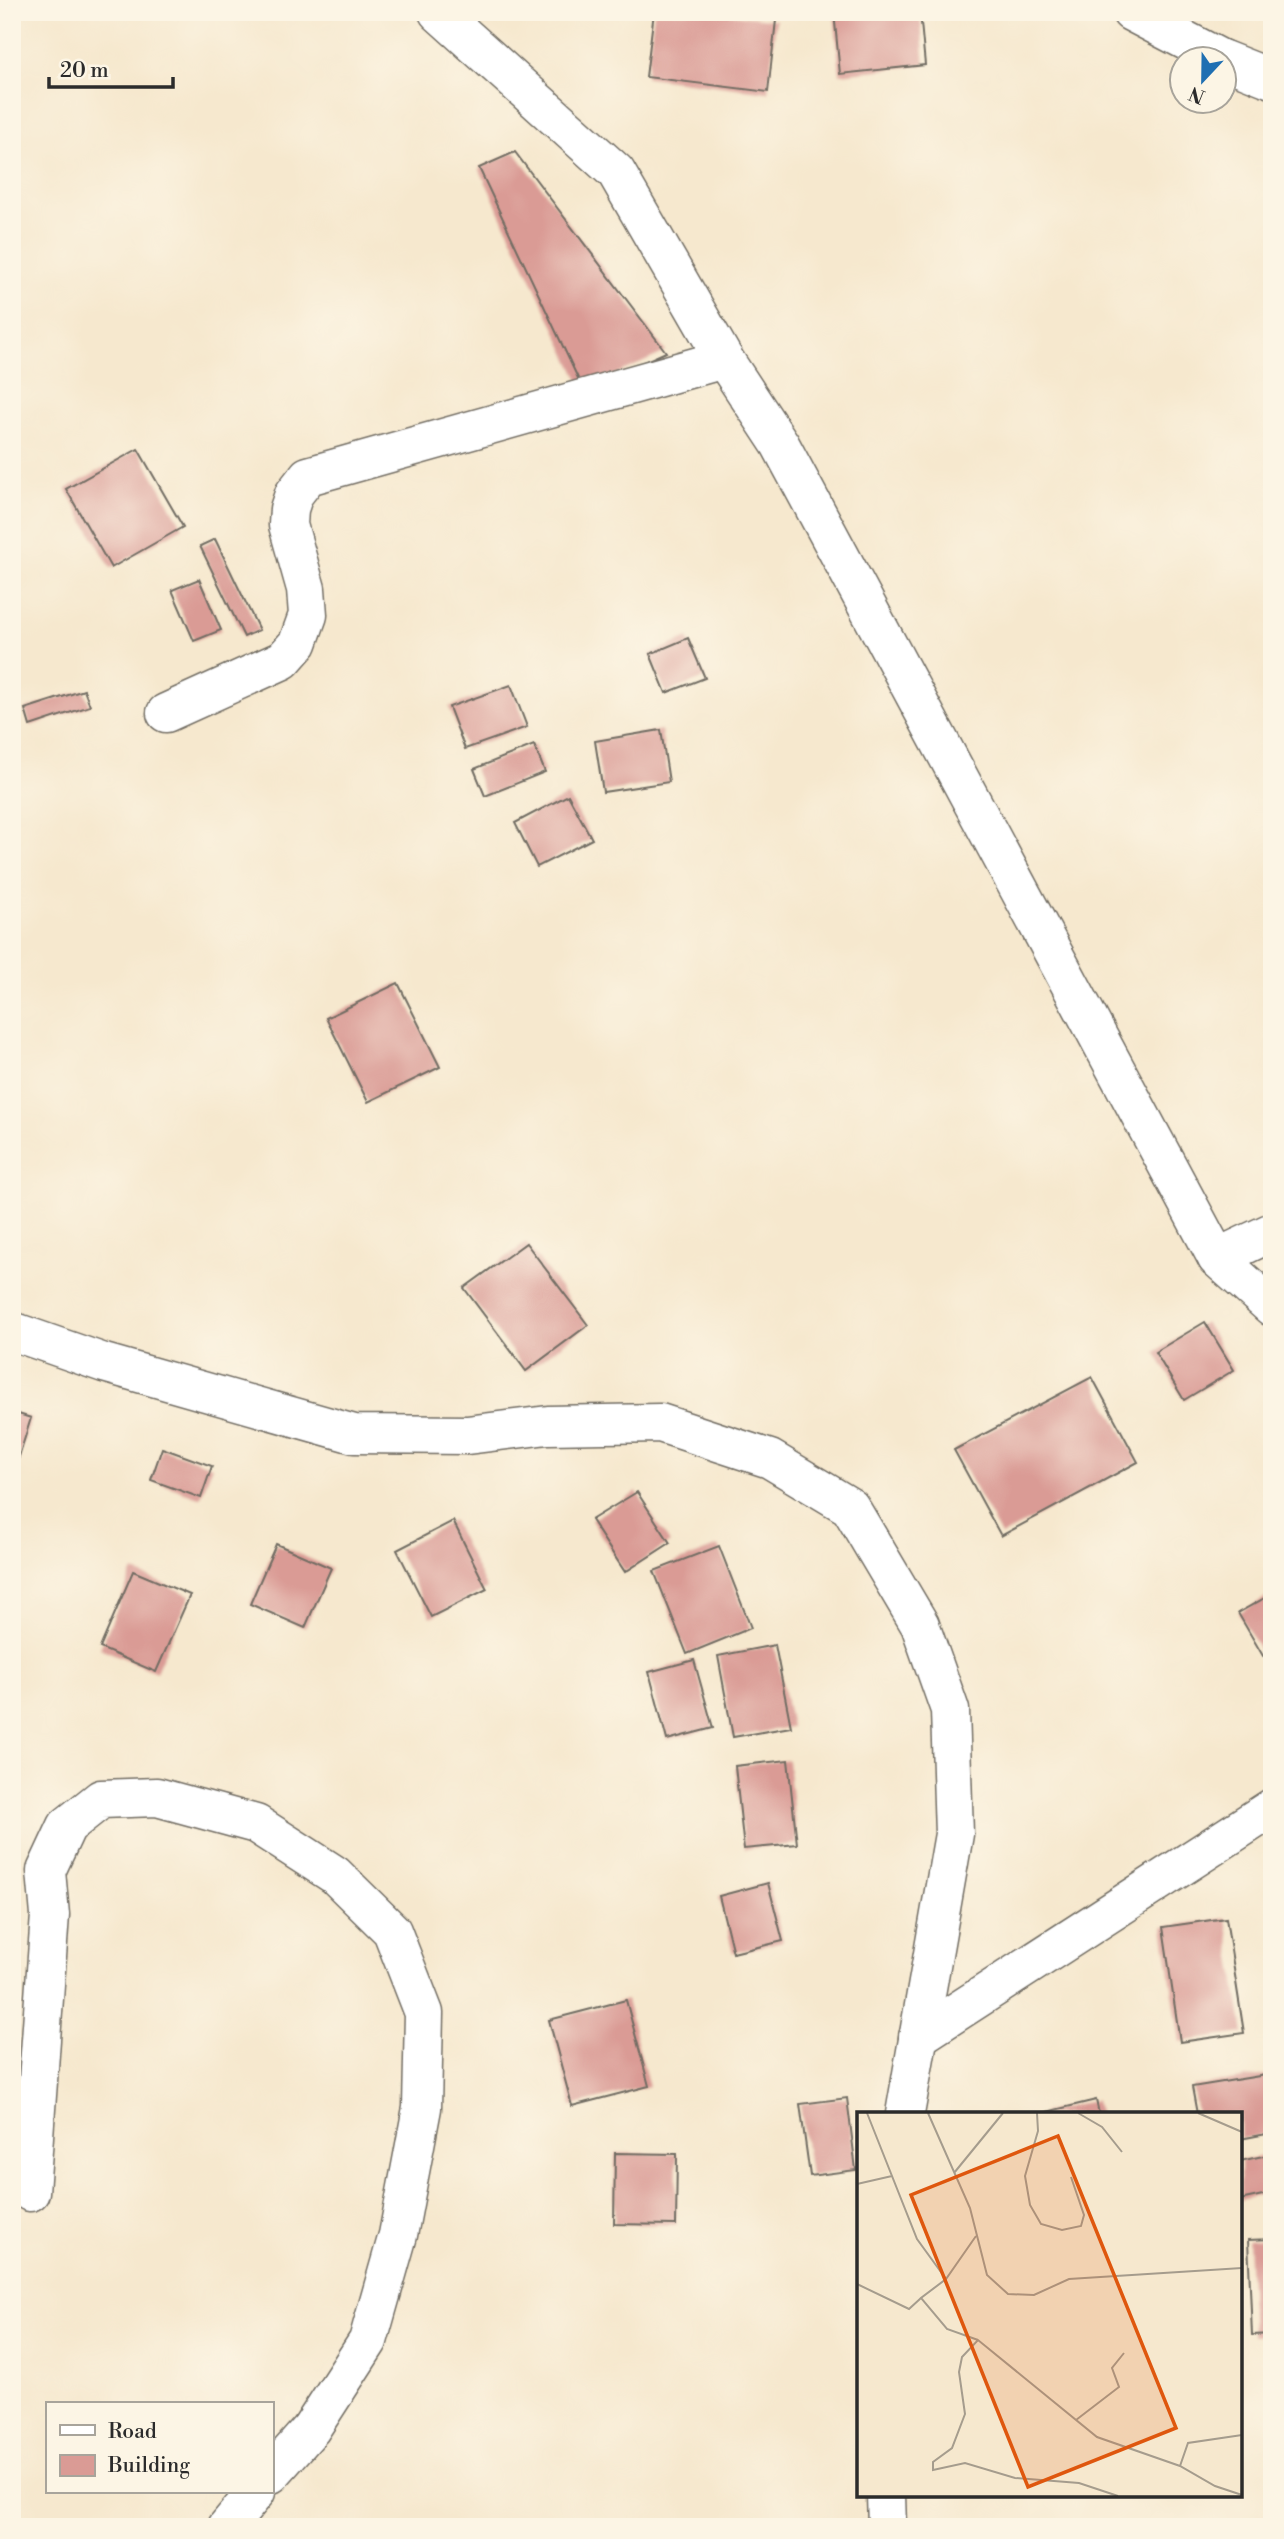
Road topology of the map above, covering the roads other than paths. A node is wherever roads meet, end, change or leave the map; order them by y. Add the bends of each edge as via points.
1 (438, 12) edge
2 (1131, 12) edge
3 (1197, 46) edge
4 (1238, 66) edge
5 (1272, 79) edge
6 (724, 359) junction
7 (166, 713) dead end
8 (1272, 1232) edge
9 (1217, 1258) junction
10 (1272, 1307) edge
11 (12, 1331) edge
12 (1271, 1810) edge
13 (918, 2037) junction
14 (905, 2112) edge
15 (30, 2192) dead end
16 (273, 2472) edge
17 (254, 2494) edge
18 (886, 2497) edge
19 (227, 2527) edge
20 (887, 2527) edge

1 - 6 street via 616,172
2 - 3 street
4 - 5 street
6 - 7 street via 308,476 294,494 288,524 306,589 308,615 298,643 283,660
6 - 9 street via 780,444
8 - 9 street
9 - 10 street
11 - 13 street via 104,1363 354,1434 467,1435 548,1425 660,1423 770,1459 850,1507 920,1625 950,1710 954,1834
12 - 13 street
13 - 14 street
15 - 16 street via 50,1915 46,1871 67,1826 101,1799 157,1797 256,1824 335,1875 392,1931 424,2013 422,2108 398,2235 368,2342 311,2429
17 - 19 street
18 - 20 street

